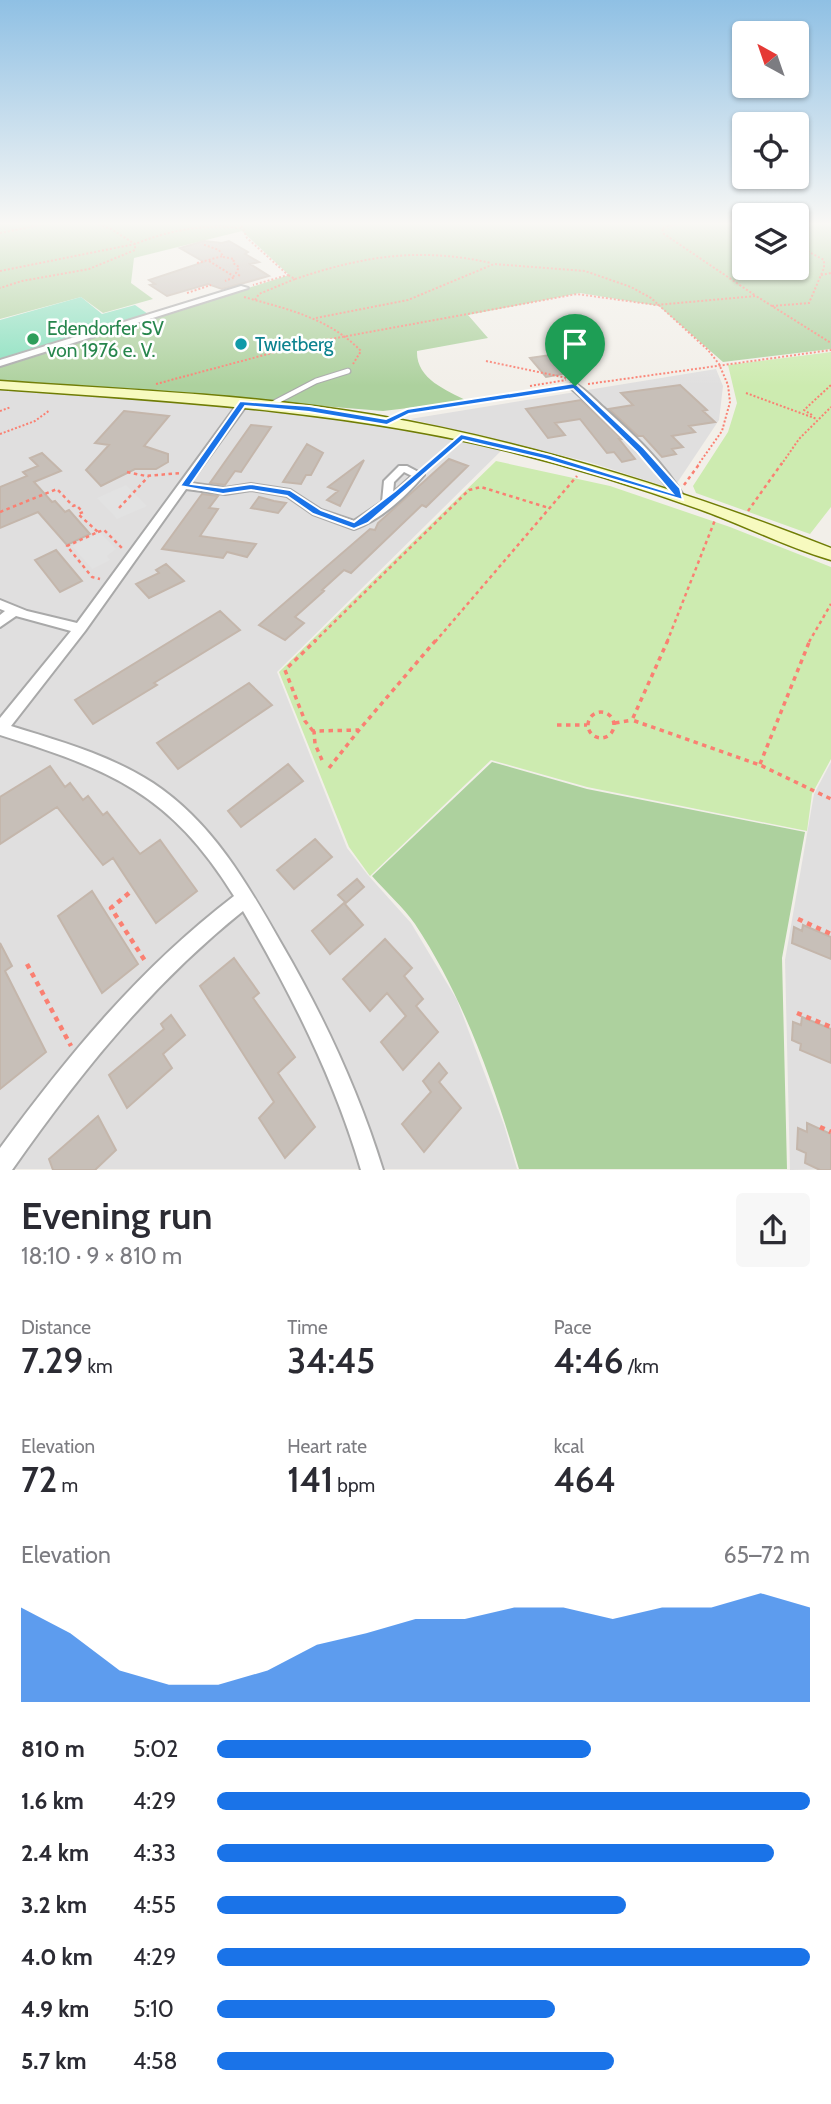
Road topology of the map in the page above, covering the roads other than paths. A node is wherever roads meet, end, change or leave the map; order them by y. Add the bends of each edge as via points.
1 (244, 288) road end
2 (0, 363) edge
3 (348, 371) road end
4 (570, 381) road end
5 (0, 385) edge
6 (243, 403) junction
7 (270, 405) junction
8 (419, 475) road end
9 (185, 486) junction
10 (679, 496) junction
11 (831, 554) edge
12 (0, 604) edge
13 (14, 611) junction
14 (0, 622) edge
15 (80, 628) junction
16 (0, 729) edge
17 (246, 898) junction
18 (0, 1167) edge
19 (372, 1170) edge

1 - 2 street
3 - 7 lane via 316,381
4 - 10 street
5 - 6 street
6 - 7 street
6 - 9 street
7 - 10 street via 461,437
8 - 9 street via 403,468 388,481 387,502 354,525 317,512 290,493
9 - 15 street
10 - 11 street
12 - 13 street
13 - 14 street
13 - 15 street
15 - 16 street
16 - 17 street via 92,759 164,800 225,864
17 - 18 street via 155,976 79,1061
17 - 19 street via 324,1038

